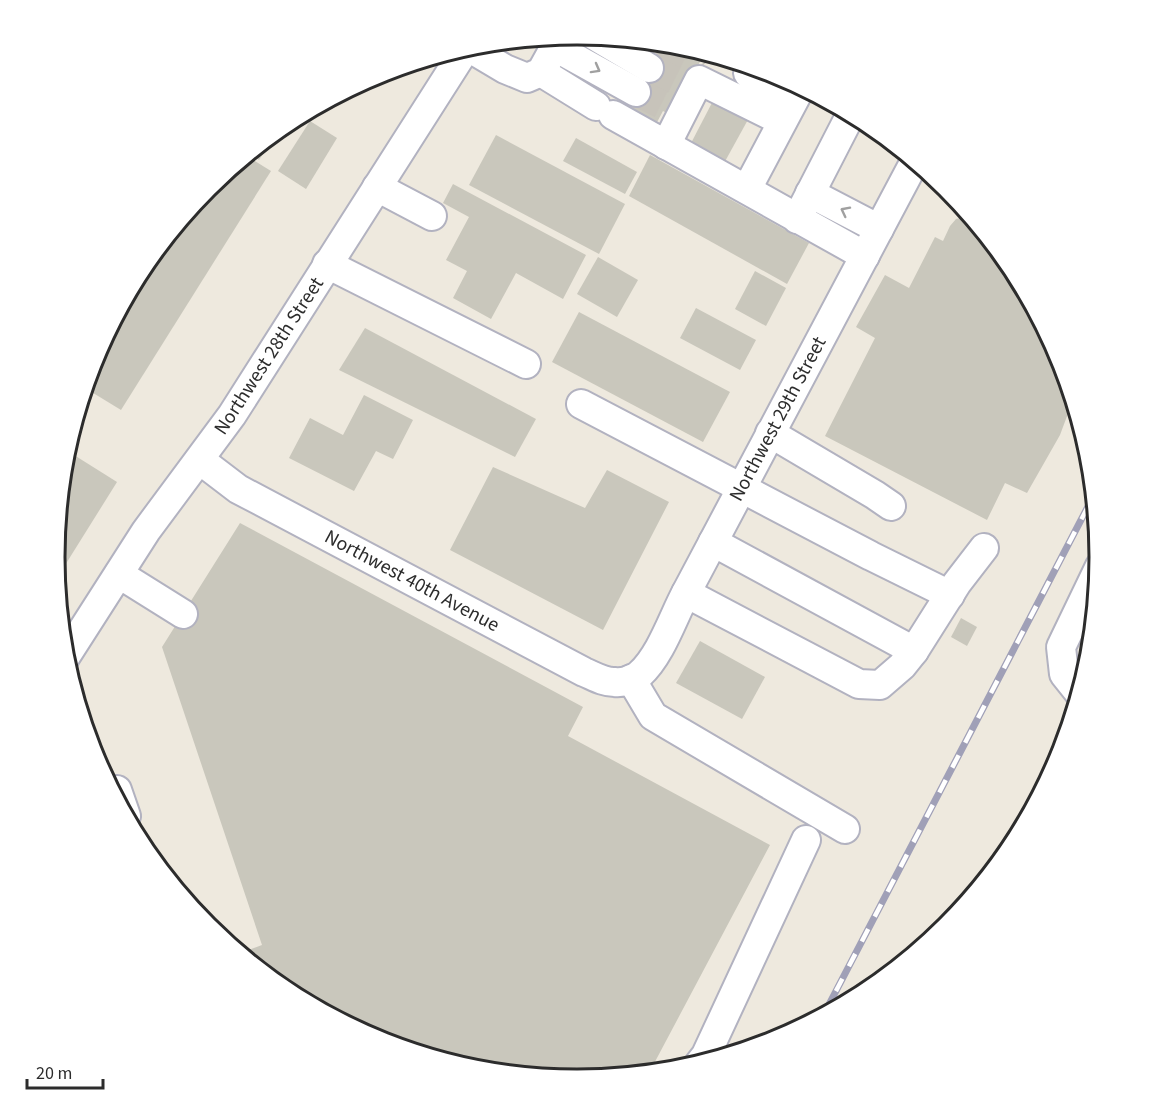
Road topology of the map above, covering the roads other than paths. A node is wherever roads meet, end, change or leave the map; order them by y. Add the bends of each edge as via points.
1 (571, 45) edge
2 (556, 46) edge
3 (614, 46) edge
4 (480, 55) edge
5 (459, 59) edge
6 (646, 63) edge
7 (541, 72) junction
8 (749, 75) edge
9 (790, 106) edge
10 (847, 122) edge
11 (666, 145) junction
12 (911, 169) edge
13 (377, 187) junction
14 (747, 189) junction
15 (810, 194) junction
16 (432, 216) dead end
17 (797, 219) junction
18 (879, 229) junction
19 (865, 256) junction
20 (327, 264) junction
21 (526, 364) dead end
22 (581, 404) dead end
23 (770, 433) junction
24 (200, 460) junction
25 (741, 488) junction
26 (891, 506) dead end
27 (712, 542) junction
28 (984, 548) dead end
29 (119, 574) junction
30 (686, 593) junction
31 (950, 595) junction
32 (183, 614) dead end
33 (1086, 616) edge
34 (73, 645) edge
35 (914, 651) junction
36 (635, 677) junction
37 (1074, 686) edge
38 (845, 829) dead end
39 (806, 840) dead end
40 (707, 1054) edge

1 -> 6 street
2 - 7 street
3 - 6 street
4 - 7 street via 527,78
5 - 13 street, Northwest 28th Street
7 - 11 street
8 - 9 street via 762,90
9 - 11 street via 688,92
9 - 14 street
10 - 15 street
11 - 14 street
12 - 18 street, Northwest 29th Street
13 - 16 street
13 - 20 street, Northwest 28th Street
14 - 17 street
15 - 17 street
18 -> 15 street
17 - 19 street
18 - 19 street, Northwest 29th Street
19 - 23 street, Northwest 29th Street
20 - 21 street
20 - 24 street, Northwest 28th Street
22 - 25 street
23 - 25 street, Northwest 29th Street
23 - 26 street
24 - 29 street, Northwest 28th Street
24 - 36 street, Northwest 40th Avenue via 238,489 584,672 606,682
25 - 27 street, Northwest 29th Street
25 - 31 street
27 - 30 street, Northwest 29th Street
27 - 35 street
28 - 31 street
29 - 32 street
29 - 34 street, Northwest 28th Street
30 - 35 street via 859,684 880,685
30 - 36 street, Northwest 29th Street via 658,650
31 - 35 street
33 - 37 street via 1061,647 1064,674
36 - 38 street via 653,716
39 - 40 street

